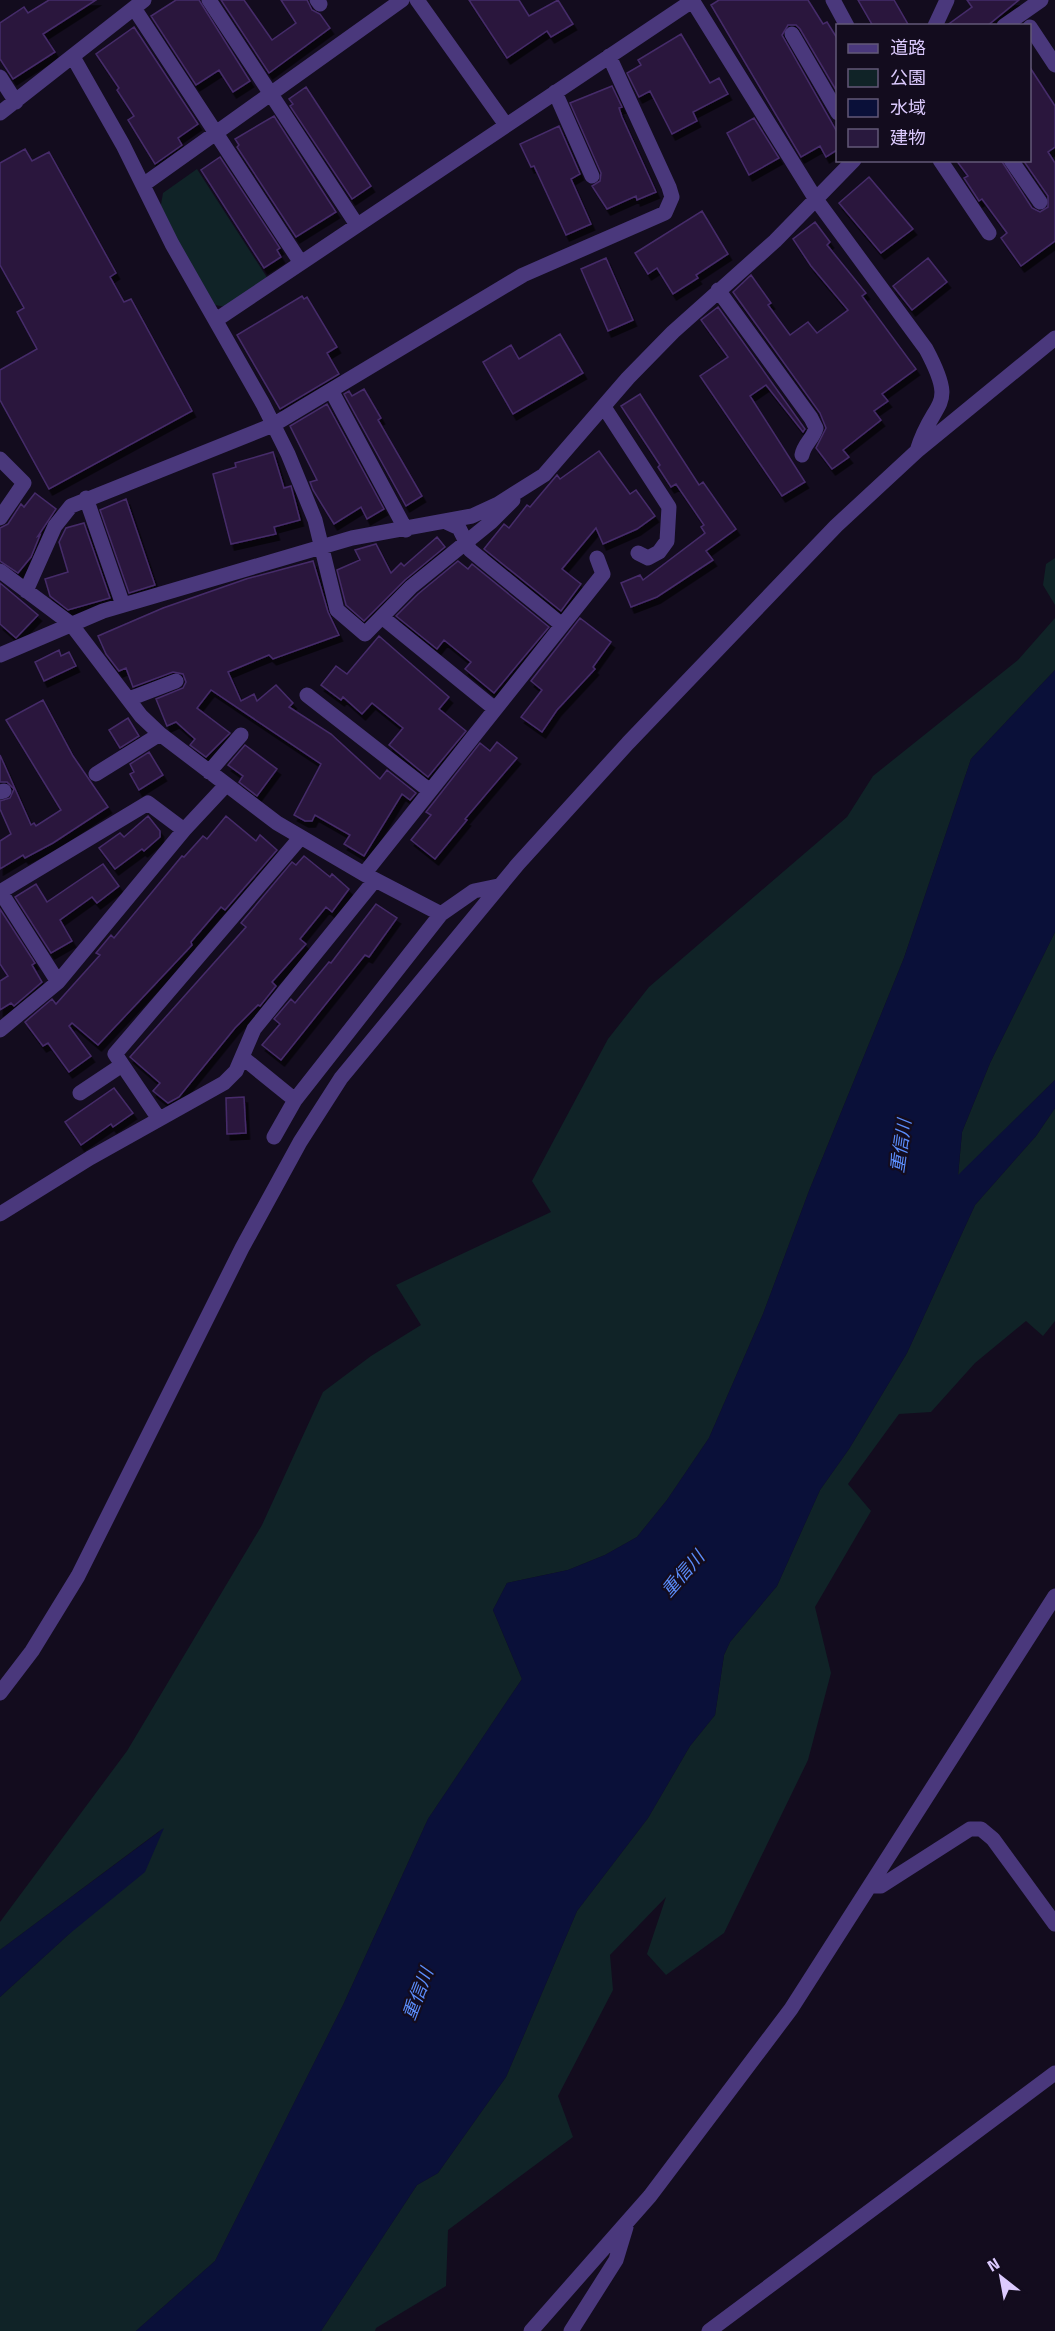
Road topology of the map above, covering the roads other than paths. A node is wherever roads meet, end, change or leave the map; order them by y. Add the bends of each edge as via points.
1 (119, 0) edge
2 (209, 0) edge
3 (402, 0) edge
4 (417, 0) edge
5 (833, 0) edge
6 (947, 0) edge
7 (1041, 0) edge
8 (692, 1) edge
9 (135, 8) edge
10 (1026, 22) edge
11 (846, 24) edge
12 (936, 24) edge
13 (1031, 29) edge
14 (792, 34) dead end
15 (609, 56) junction
16 (74, 57) junction
17 (1055, 65) edge
18 (0, 77) edge
19 (555, 92) junction
20 (271, 93) junction
21 (16, 102) junction
22 (836, 111) edge
23 (0, 113) edge
24 (506, 125) junction
25 (216, 132) junction
26 (852, 162) edge
27 (941, 162) edge
28 (1012, 162) edge
29 (592, 176) dead end
30 (143, 185) junction
31 (815, 198) junction
32 (1040, 202) dead end
33 (357, 225) junction
34 (989, 233) dead end
35 (301, 263) junction
36 (718, 290) junction
37 (216, 320) junction
38 (1055, 338) edge
39 (331, 390) junction
40 (604, 407) junction
41 (273, 425) junction
42 (918, 451) junction
43 (802, 455) dead end
44 (1, 461) edge
45 (518, 490) junction
46 (86, 498) junction
47 (0, 518) edge
48 (446, 522) junction
49 (406, 530) junction
50 (466, 543) junction
51 (321, 548) junction
52 (638, 553) dead end
53 (597, 558) dead end
54 (0, 571) edge
55 (26, 591) junction
56 (123, 605) junction
57 (382, 617) junction
58 (71, 624) junction
59 (562, 625) junction
60 (0, 655) edge
61 (176, 681) dead end
62 (307, 695) dead end
63 (129, 699) junction
64 (495, 709) junction
65 (160, 734) junction
66 (241, 735) dead end
67 (208, 772) junction
68 (96, 774) dead end
69 (226, 785) junction
70 (430, 791) junction
71 (184, 830) junction
72 (301, 837) junction
73 (370, 877) junction
74 (498, 886) junction
75 (0, 891) edge
76 (441, 914) junction
77 (58, 982) junction
78 (0, 1030) edge
79 (242, 1057) junction
80 (122, 1065) junction
81 (80, 1093) dead end
82 (295, 1100) junction
83 (159, 1119) junction
84 (274, 1137) dead end
85 (0, 1214) edge
86 (1055, 1596) edge
87 (0, 1693) edge
88 (870, 1886) junction
89 (1055, 1924) edge
90 (1055, 2073) edge
91 (627, 2222) junction
92 (531, 2331) edge
93 (571, 2331) edge
94 (709, 2331) edge

1 - 9 street
2 - 20 street
3 - 20 street
4 - 24 street
5 - 11 street
6 - 12 street
7 - 10 street
8 - 15 street
8 - 31 street
9 - 16 street
9 - 25 street
13 - 17 street
14 - 22 street
15 - 19 street
15 - 39 street via 669,187 672,197 664,213 523,274
16 - 21 street
16 - 30 street
18 - 21 street
19 - 24 street
19 - 29 street
20 - 25 street
20 - 33 street
21 - 23 street
24 - 33 street
25 - 30 street
25 - 35 street
26 - 31 street
27 - 34 street
28 - 32 street
30 - 37 street
31 - 36 street via 776,241
31 - 42 street via 926,349 941,381 943,403 923,432
33 - 35 street
35 - 37 street
36 - 40 street
36 - 43 street via 811,418 816,428
37 - 41 street
38 - 42 street
39 - 41 street
39 - 49 street
40 - 45 street via 544,475
40 - 52 street via 669,507 667,541 648,558
41 - 46 street
41 - 51 street via 305,492
42 - 74 street via 836,526 628,743
44 - 47 street via 24,483
45 - 48 street via 472,516
45 - 50 street via 518,496
46 - 55 street via 62,515
46 - 56 street
48 - 49 street
48 - 50 street via 459,528
49 - 51 street via 352,538
50 - 57 street
50 - 59 street
51 - 56 street
51 - 57 street via 337,610 365,634
53 - 59 street via 603,574
54 - 55 street
55 - 58 street
56 - 58 street
57 - 64 street
58 - 60 street
58 - 63 street
59 - 64 street
61 - 63 street
62 - 70 street
63 - 65 street
64 - 70 street
65 - 67 street
65 - 68 street
66 - 67 street
67 - 69 street
69 - 71 street
69 - 72 street
70 - 73 street
71 - 75 street via 148,803
71 - 77 street
72 - 73 street
72 - 80 street via 115,1054
73 - 76 street
73 - 79 street via 254,1029
74 - 76 street via 474,891
74 - 87 street via 341,1078 300,1142 242,1248 78,1576 32,1651
75 - 77 street
76 - 82 street
77 - 78 street
79 - 82 street
79 - 83 street via 236,1071 224,1083
80 - 81 street
80 - 83 street
82 - 84 street
83 - 85 street
86 - 88 street
88 - 89 street via 881,1886 970,1829 981,1830 993,1839
88 - 91 street via 791,2009
90 - 94 street
91 - 92 street
91 - 93 street via 616,2260

